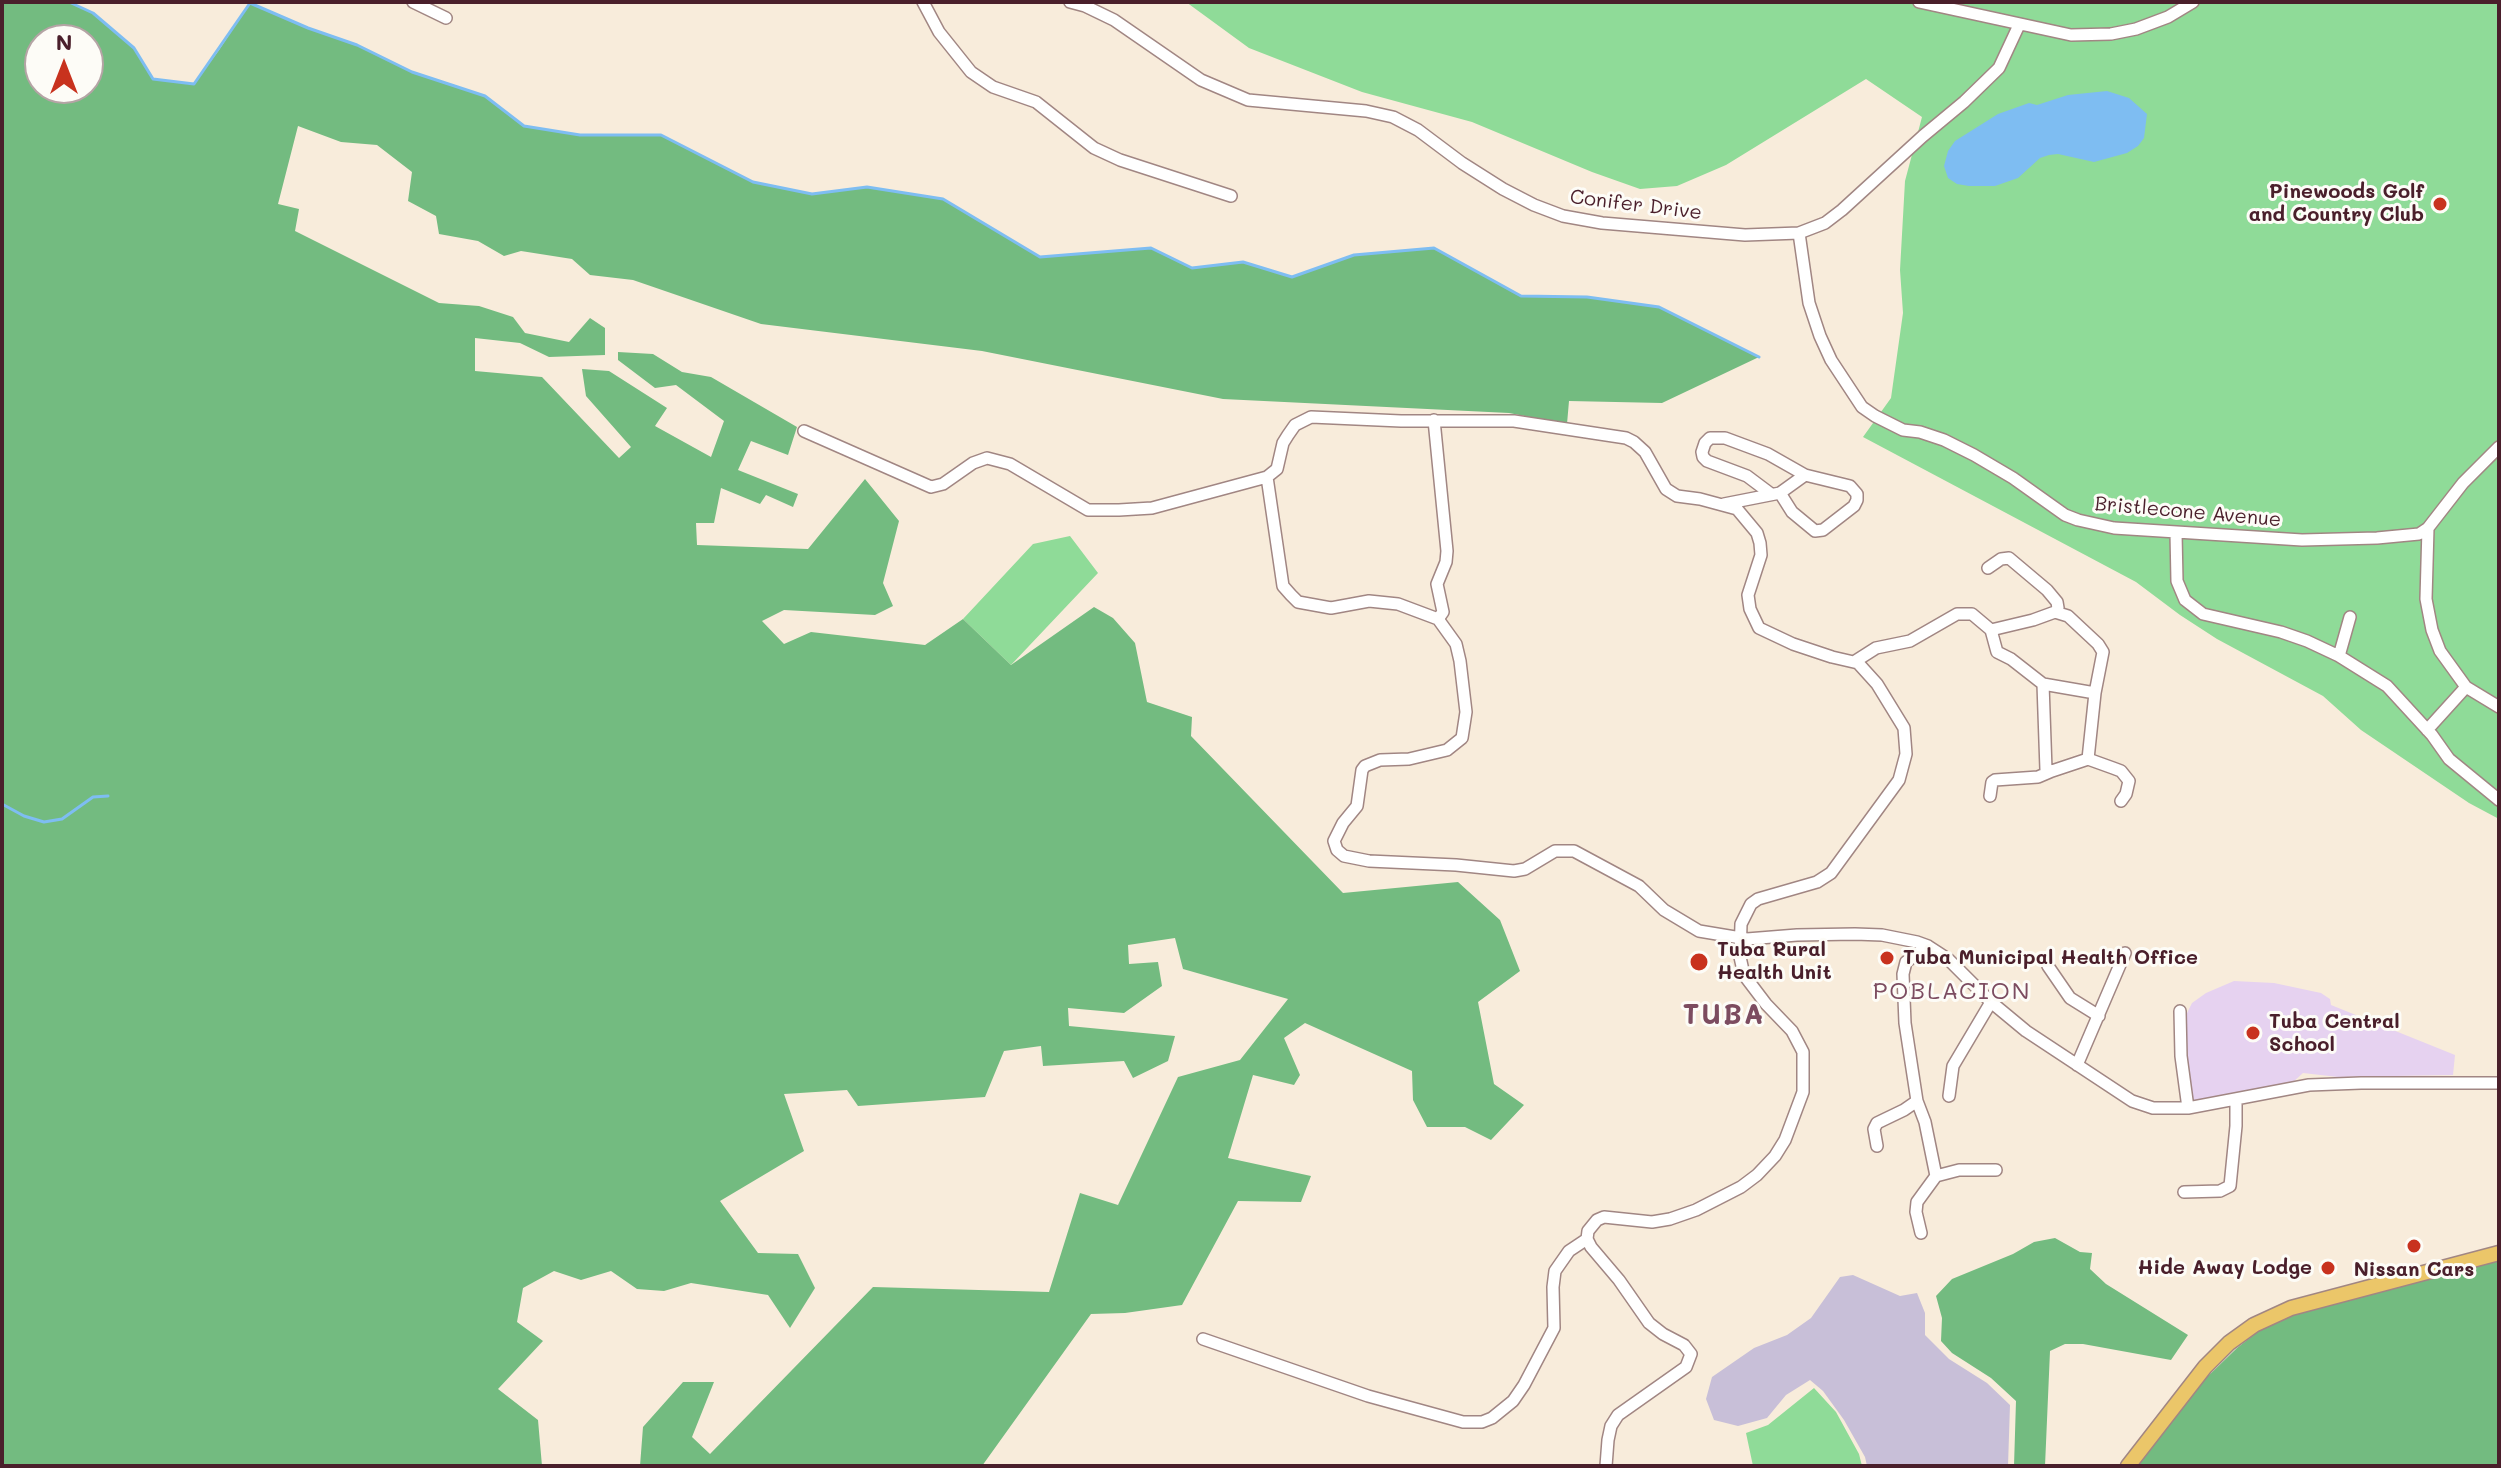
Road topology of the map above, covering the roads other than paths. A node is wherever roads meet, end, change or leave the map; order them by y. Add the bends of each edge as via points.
1 (413, 2) edge
2 (923, 2) edge
3 (1070, 2) edge
4 (1919, 2) edge
5 (2193, 2) edge
6 (446, 18) dead end
7 (2019, 25) junction
8 (1231, 196) dead end
9 (1799, 233) junction
10 (1434, 420) junction
11 (804, 431) dead end
12 (2499, 447) edge
13 (1805, 475) junction
14 (1267, 477) junction
15 (1776, 494) junction
16 (1723, 505) junction
17 (2428, 528) junction
18 (2176, 533) junction
19 (1988, 568) dead end
20 (2055, 612) junction
21 (2350, 617) dead end
22 (1438, 619) junction
23 (1991, 630) junction
24 (2339, 656) junction
25 (1854, 662) junction
26 (2043, 684) junction
27 (2466, 687) junction
28 (2095, 693) junction
29 (2499, 707) edge
30 (2427, 730) junction
31 (2088, 759) junction
32 (2052, 771) junction
33 (1990, 796) dead end
34 (2499, 800) edge
35 (2121, 801) dead end
36 (1740, 938) junction
37 (1928, 946) junction
38 (2125, 953) dead end
39 (2048, 966) dead end
40 (1991, 1002) junction
41 (2180, 1011) dead end
42 (2099, 1016) junction
43 (2077, 1065) junction
44 (2499, 1083) edge
45 (1949, 1096) dead end
46 (2236, 1099) junction
47 (1917, 1101) junction
48 (2188, 1108) junction
49 (1877, 1146) dead end
50 (1996, 1170) dead end
51 (1936, 1176) junction
52 (2184, 1192) dead end
53 (1921, 1233) dead end
54 (1587, 1239) junction
55 (2499, 1253) edge
56 (1203, 1339) dead end
57 (1606, 1466) edge
58 (2128, 1466) edge

1 - 6 street
2 - 8 street via 971,72 993,87 1036,102 1107,154
3 - 9 street, Conifer Drive via 1114,20 1201,80 1248,100 1393,117 1503,189 1563,216 1745,235
4 - 7 street
5 - 7 street via 2168,17 2111,34 2071,35
7 - 9 street, Conifer Drive via 1999,68 1964,102 1842,210
9 - 18 street, Bristlecone Avenue via 1809,303 1820,336 1862,407 1903,430 1944,440 1974,455 2065,515 2114,528
10 - 14 street via 1311,417 1295,425 1283,443 1277,469
10 - 16 street via 1514,421 1626,438 1645,452 1666,489
10 - 22 street via 1447,551 1437,584 1443,612
11 - 14 street via 931,487 981,460 996,459 1088,510 1152,508
12 - 17 street
13 - 15 street
13 - 15 street via 1850,486 1857,494 1854,506 1815,531
13 - 15 street via 1725,438 1705,443 1707,461
14 - 22 street via 1283,586 1298,602 1331,608 1384,602
15 - 16 street
16 - 25 street via 1748,520 1760,543 1748,595 1759,628
17 - 18 street, Bristlecone Avenue via 2419,534 2302,540
17 - 27 street via 2426,599 2432,630
18 - 24 street via 2177,581 2185,600 2203,614 2281,632
19 - 20 street via 2009,558 2047,590 2057,602
20 - 23 street
20 - 28 street via 2068,616 2103,652
21 - 24 street
22 - 36 street via 1456,644 1460,661 1464,732 1447,750 1365,766 1357,806 1334,841 1340,854 1369,861 1514,871 1555,851 1574,851 1639,886 1690,928
23 - 25 street via 1977,617 1962,613 1910,641 1876,648
23 - 26 street via 1997,652
24 - 30 street via 2387,686
25 - 36 street via 1877,684 1904,728 1906,754 1899,780 1831,873 1758,899 1745,914
26 - 28 street
26 - 32 street via 2044,767
27 - 29 street
27 - 30 street
28 - 31 street
30 - 34 street via 2449,759
31 - 32 street
31 - 35 street via 2126,776 2128,787
32 - 33 street via 1995,780
36 - 37 street via 1855,934 1904,938
36 - 54 street via 1744,975 1792,1031 1803,1052 1803,1092 1785,1140 1757,1175 1696,1210 1652,1222 1604,1217 1592,1224
37 - 40 street
37 - 47 street via 1906,962 1903,974
38 - 42 street
39 - 42 street via 2070,998
40 - 43 street
40 - 45 street via 1953,1066
41 - 48 street
42 - 43 street
43 - 48 street via 2143,1106
44 - 46 street via 2309,1085
46 - 48 street
46 - 52 street via 2230,1186
47 - 49 street via 1877,1123
47 - 51 street
50 - 51 street
51 - 53 street via 1917,1202
54 - 56 street via 1569,1251 1555,1271 1554,1328 1524,1385 1513,1401 1482,1422 1463,1422 1368,1396
54 - 57 street via 1649,1323 1689,1349 1691,1358 1686,1367 1618,1415 1611,1426
55 - 58 main road via 2291,1308 2254,1325 2205,1367

